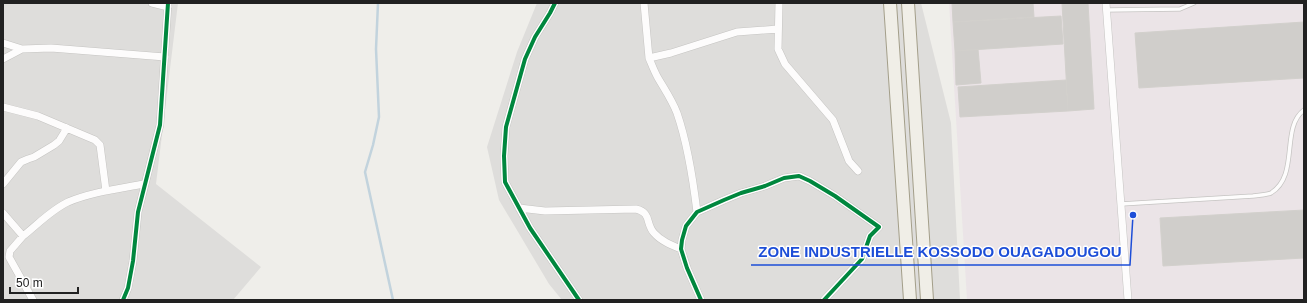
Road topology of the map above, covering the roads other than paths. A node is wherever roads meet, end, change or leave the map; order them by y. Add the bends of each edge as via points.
1 (152, 3) edge
2 (555, 3) edge
3 (644, 3) edge
4 (779, 3) edge
5 (890, 3) edge
6 (908, 3) edge
7 (1194, 3) edge
8 (168, 5) edge
9 (1106, 7) edge
10 (778, 29) junction
11 (3, 43) edge
12 (22, 49) junction
13 (165, 57) junction
14 (649, 58) junction
15 (3, 59) edge
16 (3, 107) edge
17 (1304, 110) edge
18 (67, 128) junction
19 (858, 171) dead end
20 (3, 184) edge
21 (144, 184) junction
22 (106, 191) junction
23 (1121, 204) junction
24 (519, 208) junction
25 (697, 212) junction
26 (3, 213) edge
27 (23, 236) junction
28 (16, 242) junction
29 (3, 248) edge
30 (681, 249) junction
31 (33, 300) edge
32 (123, 300) edge
33 (580, 300) edge
34 (701, 300) edge
35 (824, 300) edge
36 (910, 300) edge
37 (927, 300) edge
38 (1128, 300) edge

1 - 8 street
2 - 24 street via 525,59 506,127 505,182
3 - 14 street
4 - 10 street
5 - 36 main road
6 - 37 main road
7 - 9 lane via 1180,9
8 - 13 street
9 - 23 street
10 - 14 street via 737,32
10 - 19 street via 778,49 784,64 833,120 849,161
11 - 12 street
12 - 13 street via 51,48
12 - 15 street
13 - 21 street via 160,125
14 - 25 street via 677,113 687,147
16 - 18 street via 38,116
17 - 23 lane via 1298,114 1293,126 1282,184 1271,193
18 - 20 street via 54,145 21,162
18 - 22 street via 96,140 100,145
21 - 22 street
21 - 32 street via 133,261
22 - 27 street via 67,203
23 - 38 street
24 - 30 street via 545,211 636,209 646,214 653,232
24 - 33 street via 546,253
25 - 30 street via 686,226
25 - 35 street via 790,176 799,176 835,196 878,227 870,236 862,259
26 - 27 street
27 - 28 street
28 - 29 street
28 - 31 street via 8,257
30 - 34 street

